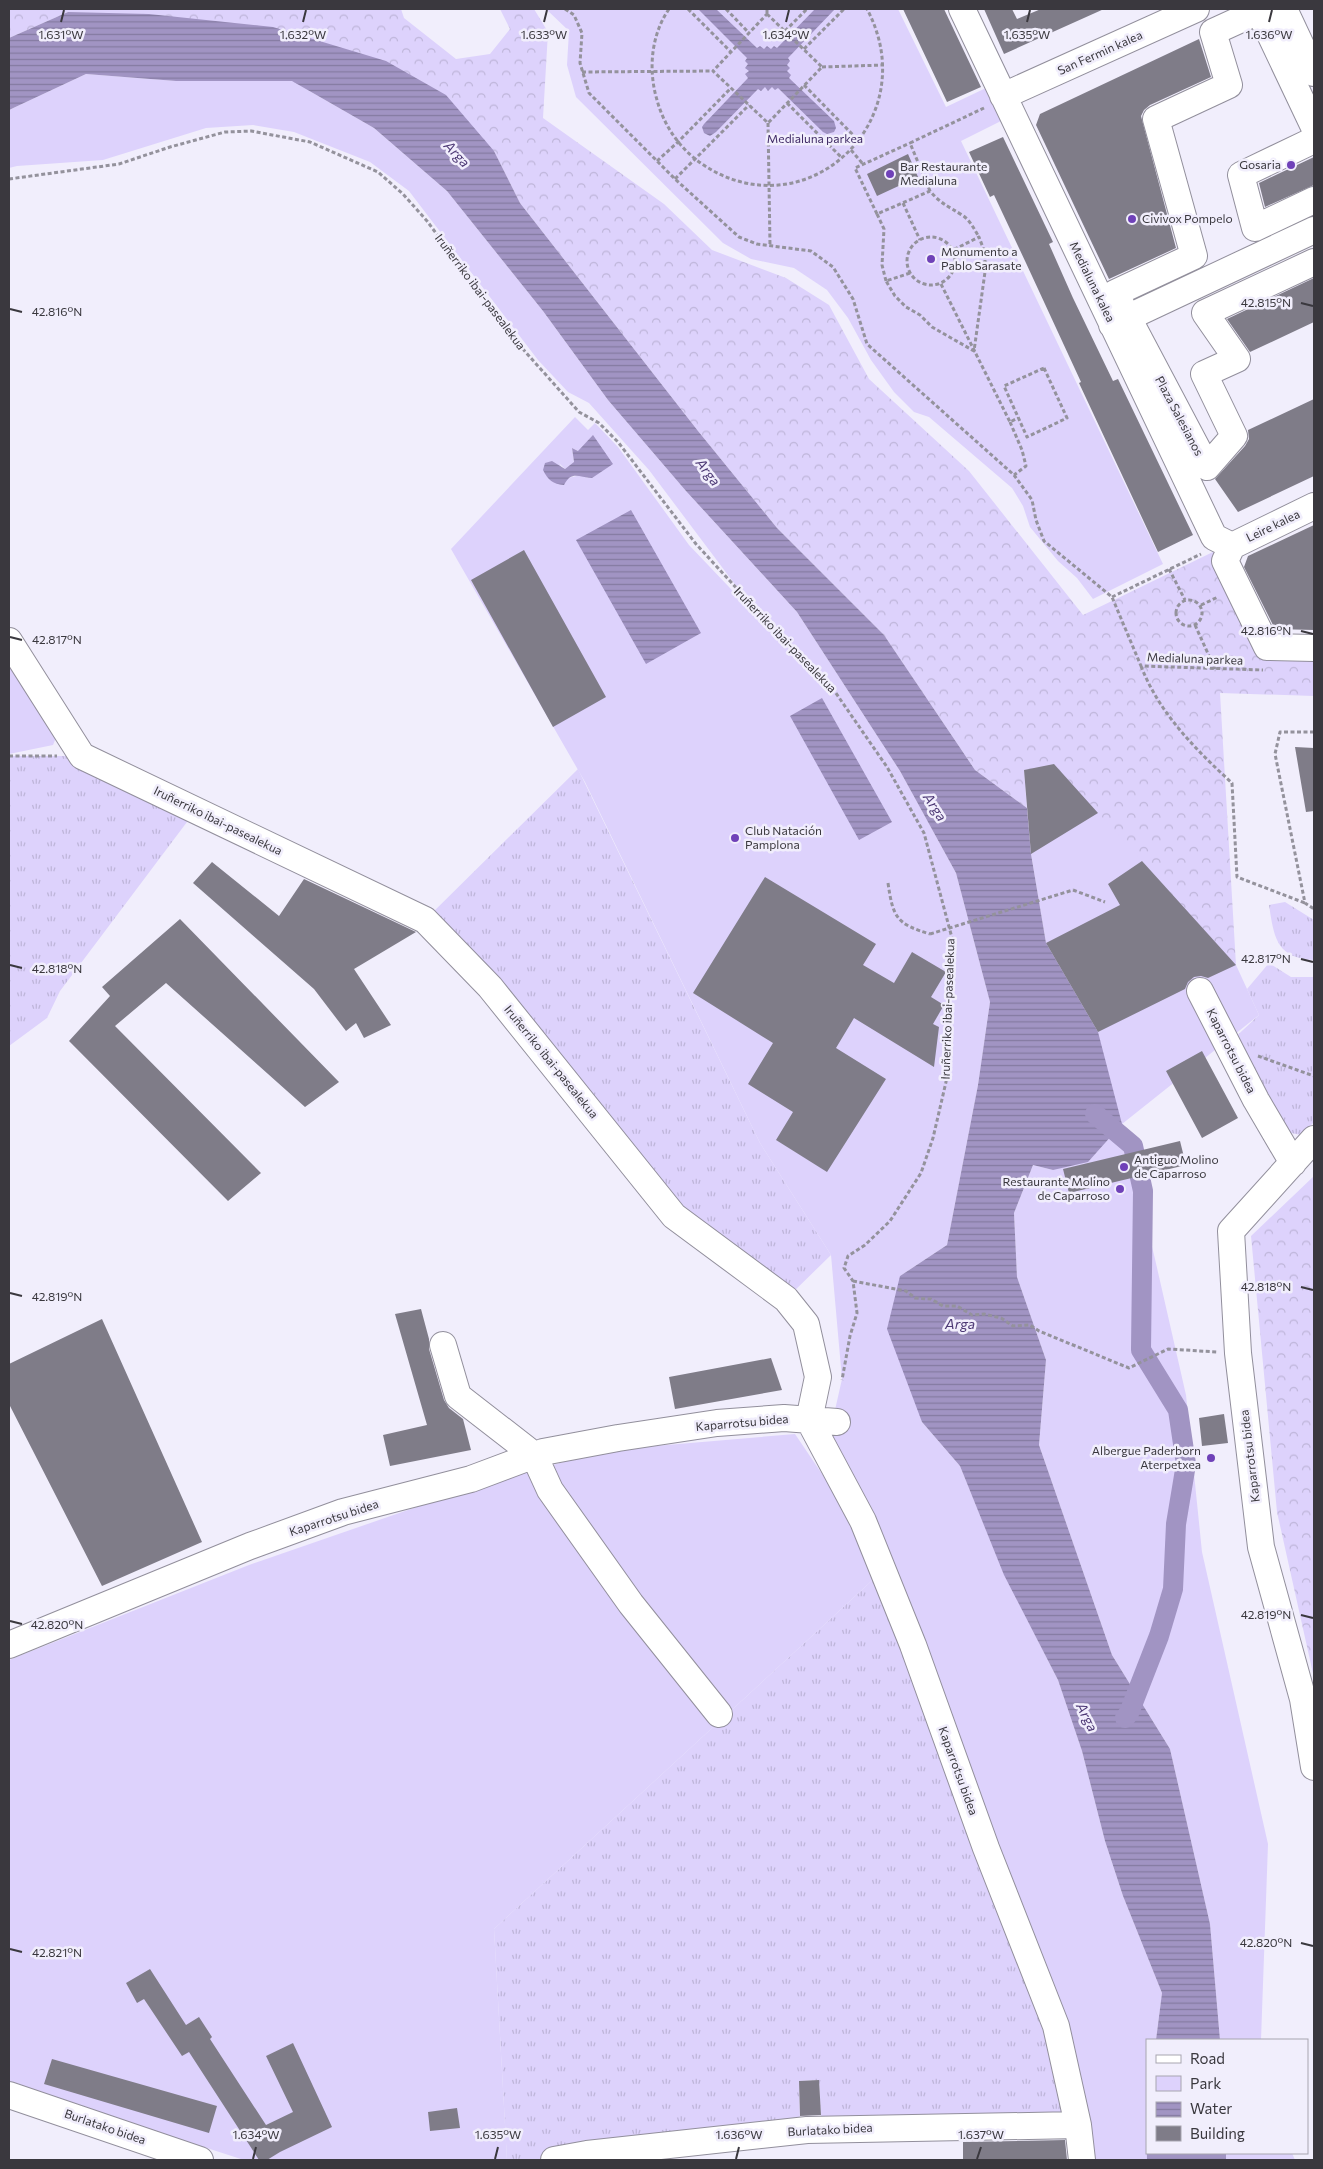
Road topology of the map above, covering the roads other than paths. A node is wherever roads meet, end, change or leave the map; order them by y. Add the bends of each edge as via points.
1 (962, 9) edge
2 (1196, 9) edge
3 (1284, 9) edge
4 (1314, 73) edge
5 (995, 101) junction
6 (1314, 127) edge
7 (1314, 140) edge
8 (1314, 200) edge
9 (1314, 230) edge
10 (1314, 262) edge
11 (1120, 321) junction
12 (1314, 506) edge
13 (1232, 546) junction
14 (9, 641) edge
15 (1314, 648) edge
16 (1200, 991) dead end
17 (1314, 1139) edge
18 (1293, 1163) junction
19 (444, 1345) dead end
20 (809, 1420) junction
21 (837, 1422) dead end
22 (534, 1455) junction
23 (9, 1645) edge
24 (719, 1714) dead end
25 (1314, 1767) edge
26 (9, 2095) edge
27 (1078, 2124) junction
28 (200, 2160) edge
29 (554, 2160) edge
30 (1082, 2160) edge

1 - 5 street, Medialuna kalea
2 - 5 street, San Fermin kalea
3 - 4 street
5 - 11 street, Medialuna kalea
6 - 11 street, Plaza Salesianos via 1259,11 1213,32 1228,85 1156,119 1194,256 1115,293
7 - 8 street via 1241,175 1255,228
9 - 11 street
10 - 11 street, Plaza Salesianos via 1205,313 1236,359 1204,374 1234,436 1207,467
11 - 13 street, Medialuna kalea via 1214,537
12 - 13 street, Leire kalea
13 - 15 street via 1225,561 1267,647
14 - 20 street, Iruñerriko ibai-pasealekua via 82,756 425,920 490,987 674,1216 786,1299 806,1324 818,1377
16 - 18 street, Kaparrotsu bidea via 1256,1100
17 - 18 street, Kaparrotsu bidea
18 - 25 street, Kaparrotsu bidea via 1231,1230 1238,1353 1261,1547 1303,1700
19 - 22 street via 458,1396
20 - 21 street
20 - 22 street, Kaparrotsu bidea via 784,1418 717,1423
20 - 27 street, Kaparrotsu bidea via 863,1521 913,1645 986,1848 1056,2026
22 - 23 street, Kaparrotsu bidea via 470,1478 324,1519
22 - 24 street via 550,1490 631,1604
26 - 28 street, Burlatako bidea
27 - 29 street, Burlatako bidea via 807,2130
27 - 30 street, Kaparrotsu bidea

